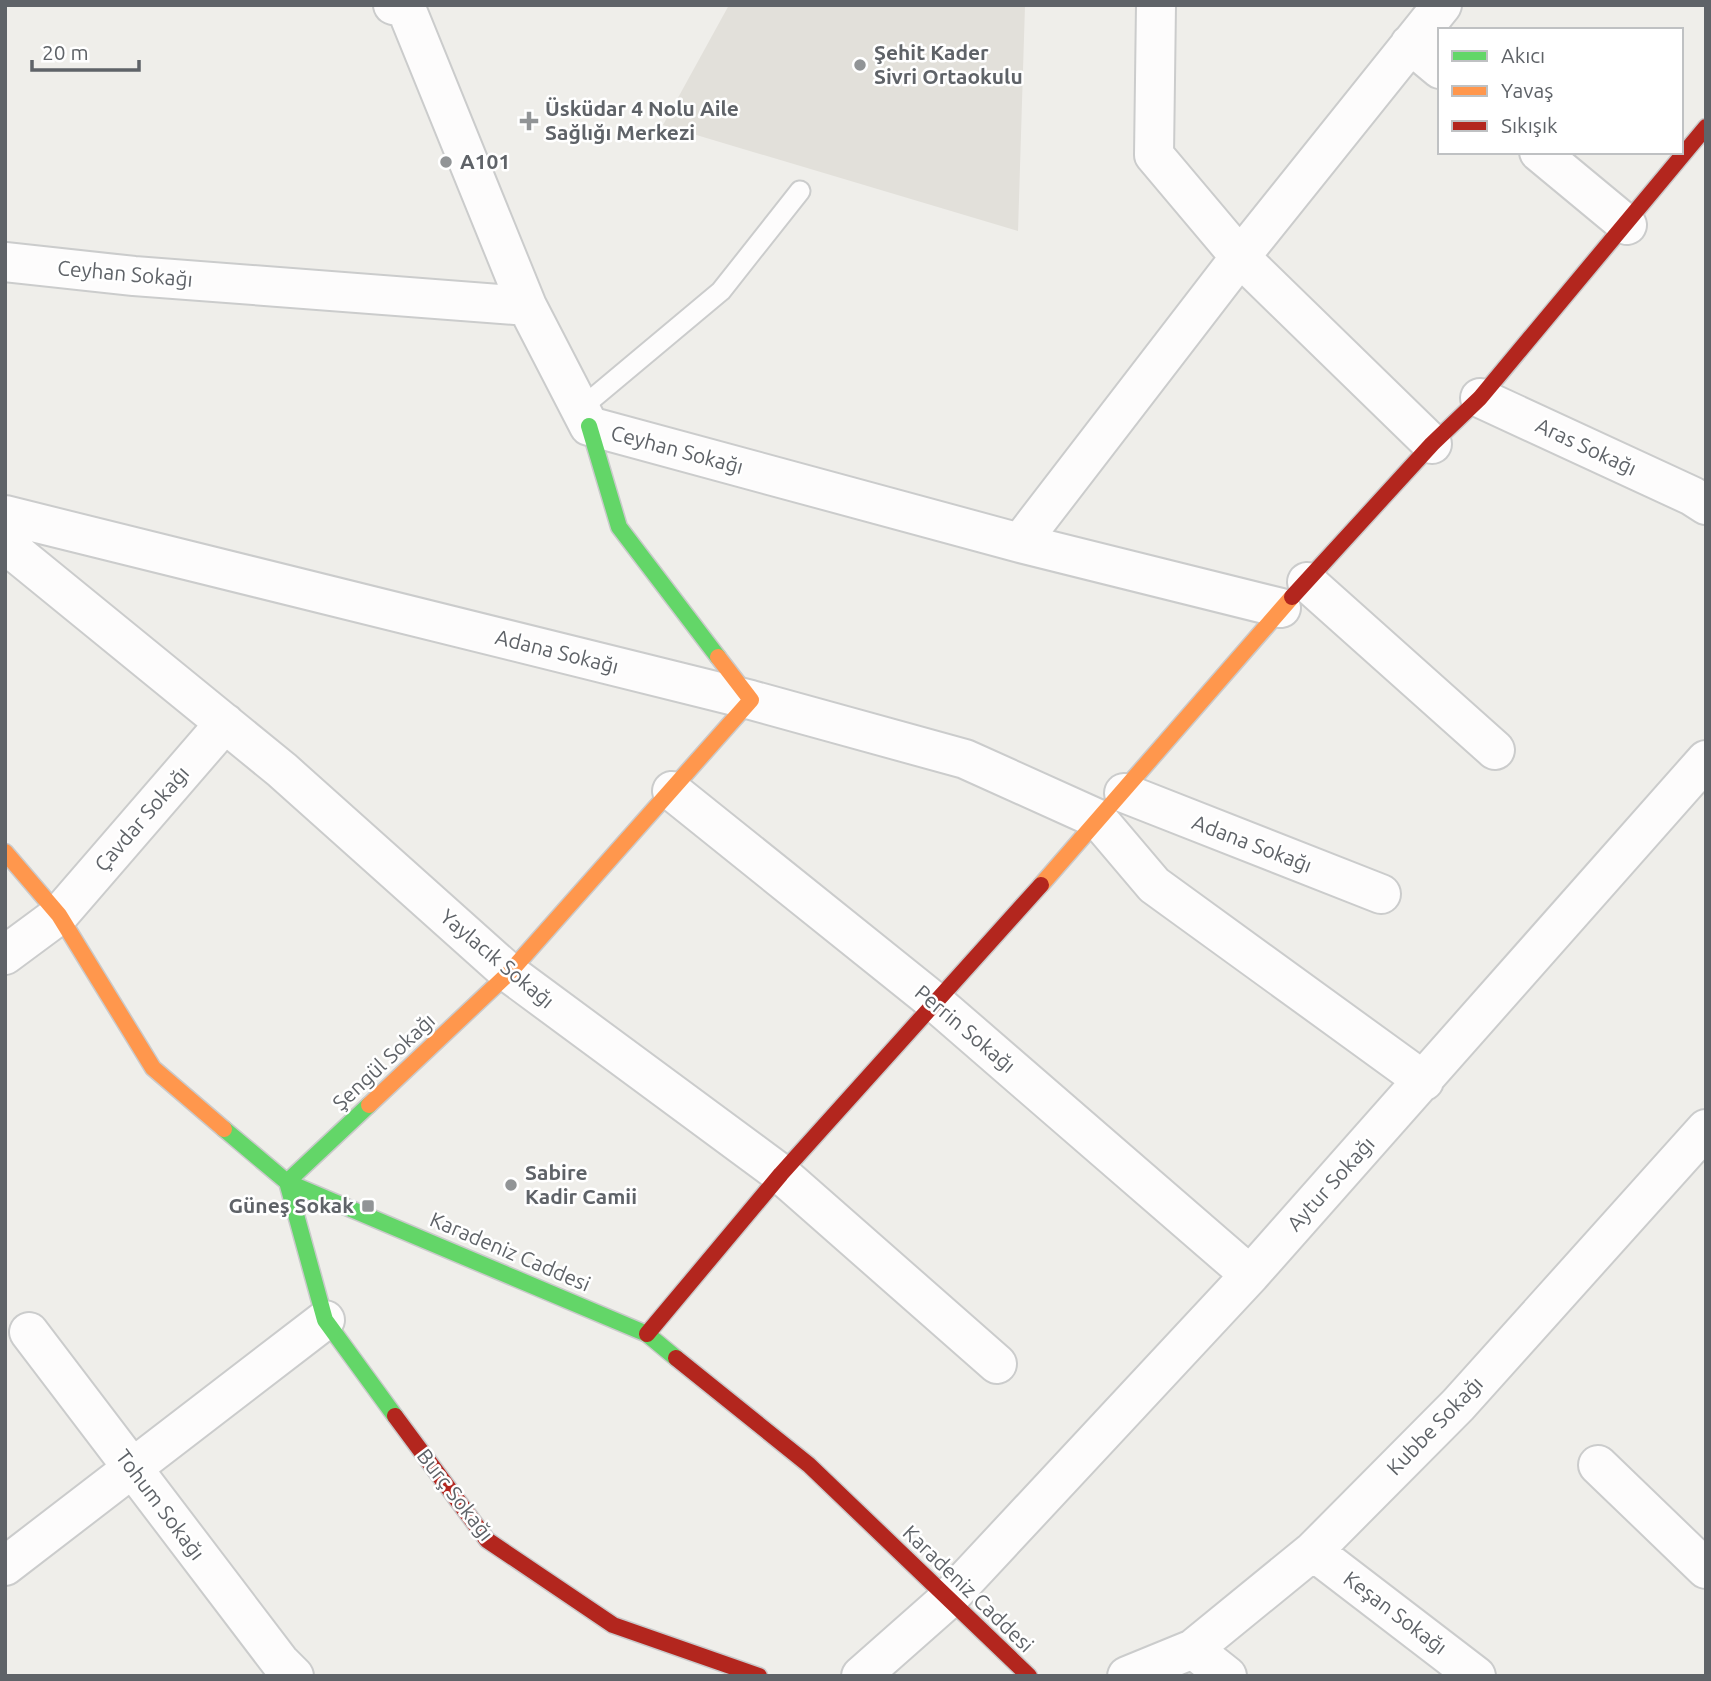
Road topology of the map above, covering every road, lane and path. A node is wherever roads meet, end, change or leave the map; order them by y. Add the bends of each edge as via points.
1 (1156, 5) edge
2 (1442, 5) edge
3 (402, 6) edge
4 (1410, 44) junction
5 (1438, 67) edge
6 (1706, 127) edge
7 (1541, 154) edge
8 (800, 191) dead end
9 (1627, 225) junction
10 (1240, 257) junction
11 (5, 262) edge
12 (527, 306) junction
13 (1480, 398) junction
14 (584, 418) junction
15 (1432, 444) junction
16 (1701, 493) edge
17 (5, 515) edge
18 (1020, 543) junction
19 (5, 544) edge
20 (1294, 595) junction
21 (751, 700) junction
22 (225, 723) junction
23 (1495, 750) dead end
24 (1706, 760) edge
25 (672, 791) junction
26 (1111, 806) junction
27 (5, 852) edge
28 (1381, 894) dead end
29 (59, 915) junction
30 (5, 955) edge
31 (509, 973) junction
32 (936, 1003) junction
33 (1424, 1081) junction
34 (1706, 1129) edge
35 (781, 1174) junction
36 (287, 1182) junction
37 (1250, 1275) junction
38 (325, 1320) junction
39 (29, 1332) dead end
40 (647, 1334) junction
41 (997, 1364) dead end
42 (1598, 1465) dead end
43 (133, 1469) junction
44 (1313, 1551) junction
45 (5, 1566) edge
46 (1706, 1569) edge
47 (947, 1600) junction
48 (1193, 1649) junction
49 (295, 1676) edge
50 (759, 1676) edge
51 (861, 1676) edge
52 (1029, 1676) edge
53 (1127, 1676) edge
54 (1227, 1676) edge
55 (1476, 1676) edge

1 - 10 street via 1154,155
2 - 4 street
3 - 12 street
4 - 5 street
4 - 10 street
6 - 9 street
7 - 9 street
8 - 14 lane via 721,291
9 - 13 street
10 - 15 street
10 - 18 street
11 - 12 street, Ceyhan Sokağı
12 - 14 street
13 - 15 street
13 - 16 street, Aras Sokağı
14 - 18 street, Ceyhan Sokağı
14 - 21 street via 619,527
15 - 20 street
17 - 21 street, Adana Sokağı
18 - 20 street, Ceyhan Sokağı
19 - 22 street, Yaylacık Sokağı
20 - 23 street
20 - 26 street
21 - 25 street, Şengül Sokağı
21 - 26 street, Adana Sokağı via 965,759
22 - 29 street, Çavdar Sokağı
22 - 31 street, Yaylacık Sokağı
24 - 33 street, Aytur Sokağı
25 - 31 street, Şengül Sokağı
25 - 32 street, Perrin Sokağı
26 - 28 street, Adana Sokağı
26 - 32 street
26 - 33 street via 1154,885
27 - 29 street, Karadeniz Caddesi
29 - 30 street, Çavdar Sokağı
29 - 36 street, Karadeniz Caddesi via 153,1068
31 - 35 street, Yaylacık Sokağı
31 - 36 street, Şengül Sokağı
32 - 35 street
32 - 37 street, Perrin Sokağı
33 - 37 street, Aytur Sokağı
34 - 44 street, Kubbe Sokağı via 1458,1405
35 - 40 street
35 - 41 street, Yaylacık Sokağı
36 - 38 street, Burç Sokağı
36 - 40 street, Karadeniz Caddesi
37 - 47 street, Aytur Sokağı
38 - 43 street
38 - 50 street, Burç Sokağı via 487,1540 613,1625
39 - 43 street, Tohum Sokağı
40 - 47 street, Karadeniz Caddesi via 809,1465
42 - 46 street
43 - 45 street
43 - 49 street, Tohum Sokağı via 279,1662
44 - 48 street, Kubbe Sokağı
44 - 55 street, Keşan Sokağı
47 - 51 street
47 - 52 street, Karadeniz Caddesi
48 - 53 street, Kubbe Sokağı
48 - 54 street

